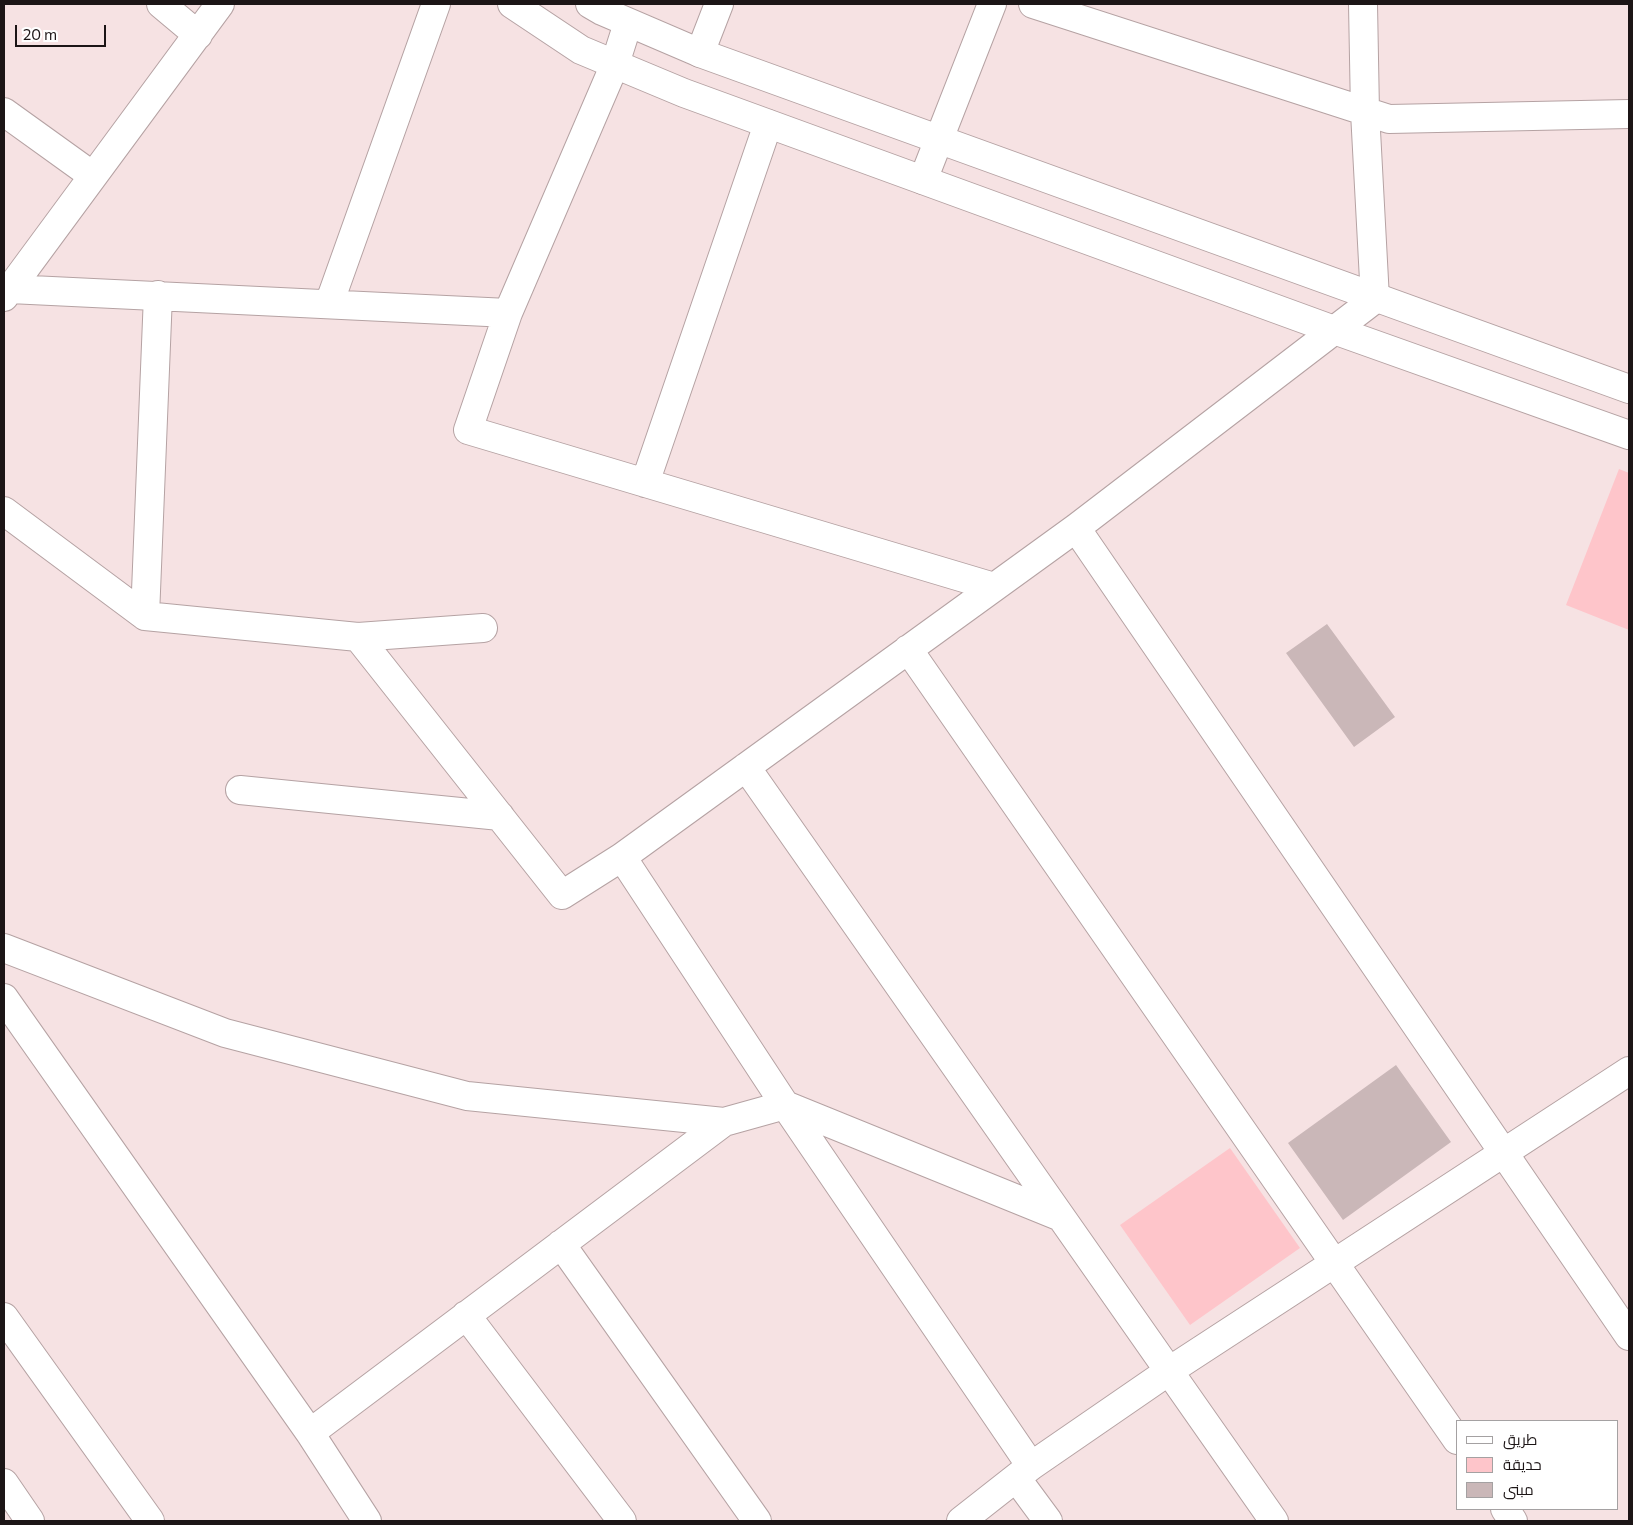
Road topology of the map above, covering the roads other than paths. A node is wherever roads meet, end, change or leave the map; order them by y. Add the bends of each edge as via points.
1 (161, 4) edge
2 (220, 4) edge
3 (436, 4) edge
4 (512, 4) edge
5 (590, 4) edge
6 (719, 4) edge
7 (992, 4) edge
8 (1033, 4) edge
9 (1363, 4) edge
10 (628, 23) junction
11 (198, 34) junction
12 (700, 53) junction
13 (615, 64) junction
14 (4, 112) edge
15 (1364, 112) junction
16 (1629, 114) edge
17 (768, 124) junction
18 (938, 140) junction
19 (93, 176) junction
20 (923, 180) junction
21 (7, 293) edge
22 (158, 296) junction
23 (1374, 299) junction
24 (329, 304) junction
25 (508, 313) junction
26 (1334, 330) junction
27 (1629, 389) edge
28 (1629, 435) edge
29 (645, 483) junction
30 (4, 511) edge
31 (1076, 528) junction
32 (994, 587) junction
33 (145, 616) junction
34 (483, 628) dead end
35 (358, 637) junction
36 (908, 649) junction
37 (746, 767) junction
38 (240, 790) dead end
39 (500, 816) junction
40 (622, 857) junction
41 (4, 948) edge
42 (4, 998) edge
43 (1629, 1071) edge
44 (785, 1105) junction
45 (724, 1122) junction
46 (1504, 1153) junction
47 (1061, 1217) junction
48 (561, 1244) junction
49 (1334, 1264) junction
50 (466, 1315) junction
51 (4, 1317) edge
52 (1629, 1336) edge
53 (1169, 1371) junction
54 (310, 1433) junction
55 (1456, 1439) edge
56 (1024, 1473) junction
57 (4, 1483) edge
58 (1505, 1510) edge
59 (30, 1521) edge
60 (150, 1521) edge
61 (366, 1521) edge
62 (622, 1521) edge
63 (757, 1521) edge
64 (961, 1521) edge
65 (1048, 1521) edge
66 (1274, 1521) edge
67 (1513, 1521) edge

1 - 11 street
2 - 11 street
3 - 24 street
4 - 13 street via 581,50
5 - 10 street
6 - 12 street
7 - 18 street
8 - 15 street
9 - 15 street
10 - 12 street
10 - 13 street
11 - 19 street
12 - 18 street
13 - 17 street
13 - 25 street
14 - 19 street
15 - 16 street via 1388,119
15 - 23 street
17 - 20 street
17 - 29 street
18 - 20 street
18 - 23 street
19 - 21 street
20 - 26 street
21 - 22 street
22 - 24 street
22 - 33 street
23 - 26 street
23 - 27 street
24 - 25 street
25 - 29 street via 468,430
26 - 28 street
26 - 31 street
29 - 32 street
30 - 33 street
31 - 32 street
31 - 46 street
32 - 36 street
33 - 35 street
34 - 35 street
35 - 39 street
36 - 37 street
36 - 49 street
37 - 40 street
37 - 47 street
38 - 39 street
39 - 40 street via 562,895
40 - 44 street
41 - 45 street via 225,1033 467,1096
42 - 54 street
43 - 46 street
44 - 45 street
44 - 47 street
44 - 56 street
45 - 48 street
46 - 49 street
46 - 52 street
47 - 53 street
48 - 50 street
48 - 63 street
49 - 53 street
49 - 55 street
50 - 54 street
50 - 62 street
51 - 60 street
53 - 56 street
53 - 66 street
54 - 61 street
56 - 64 street
56 - 65 street
57 - 59 street
58 - 67 street

